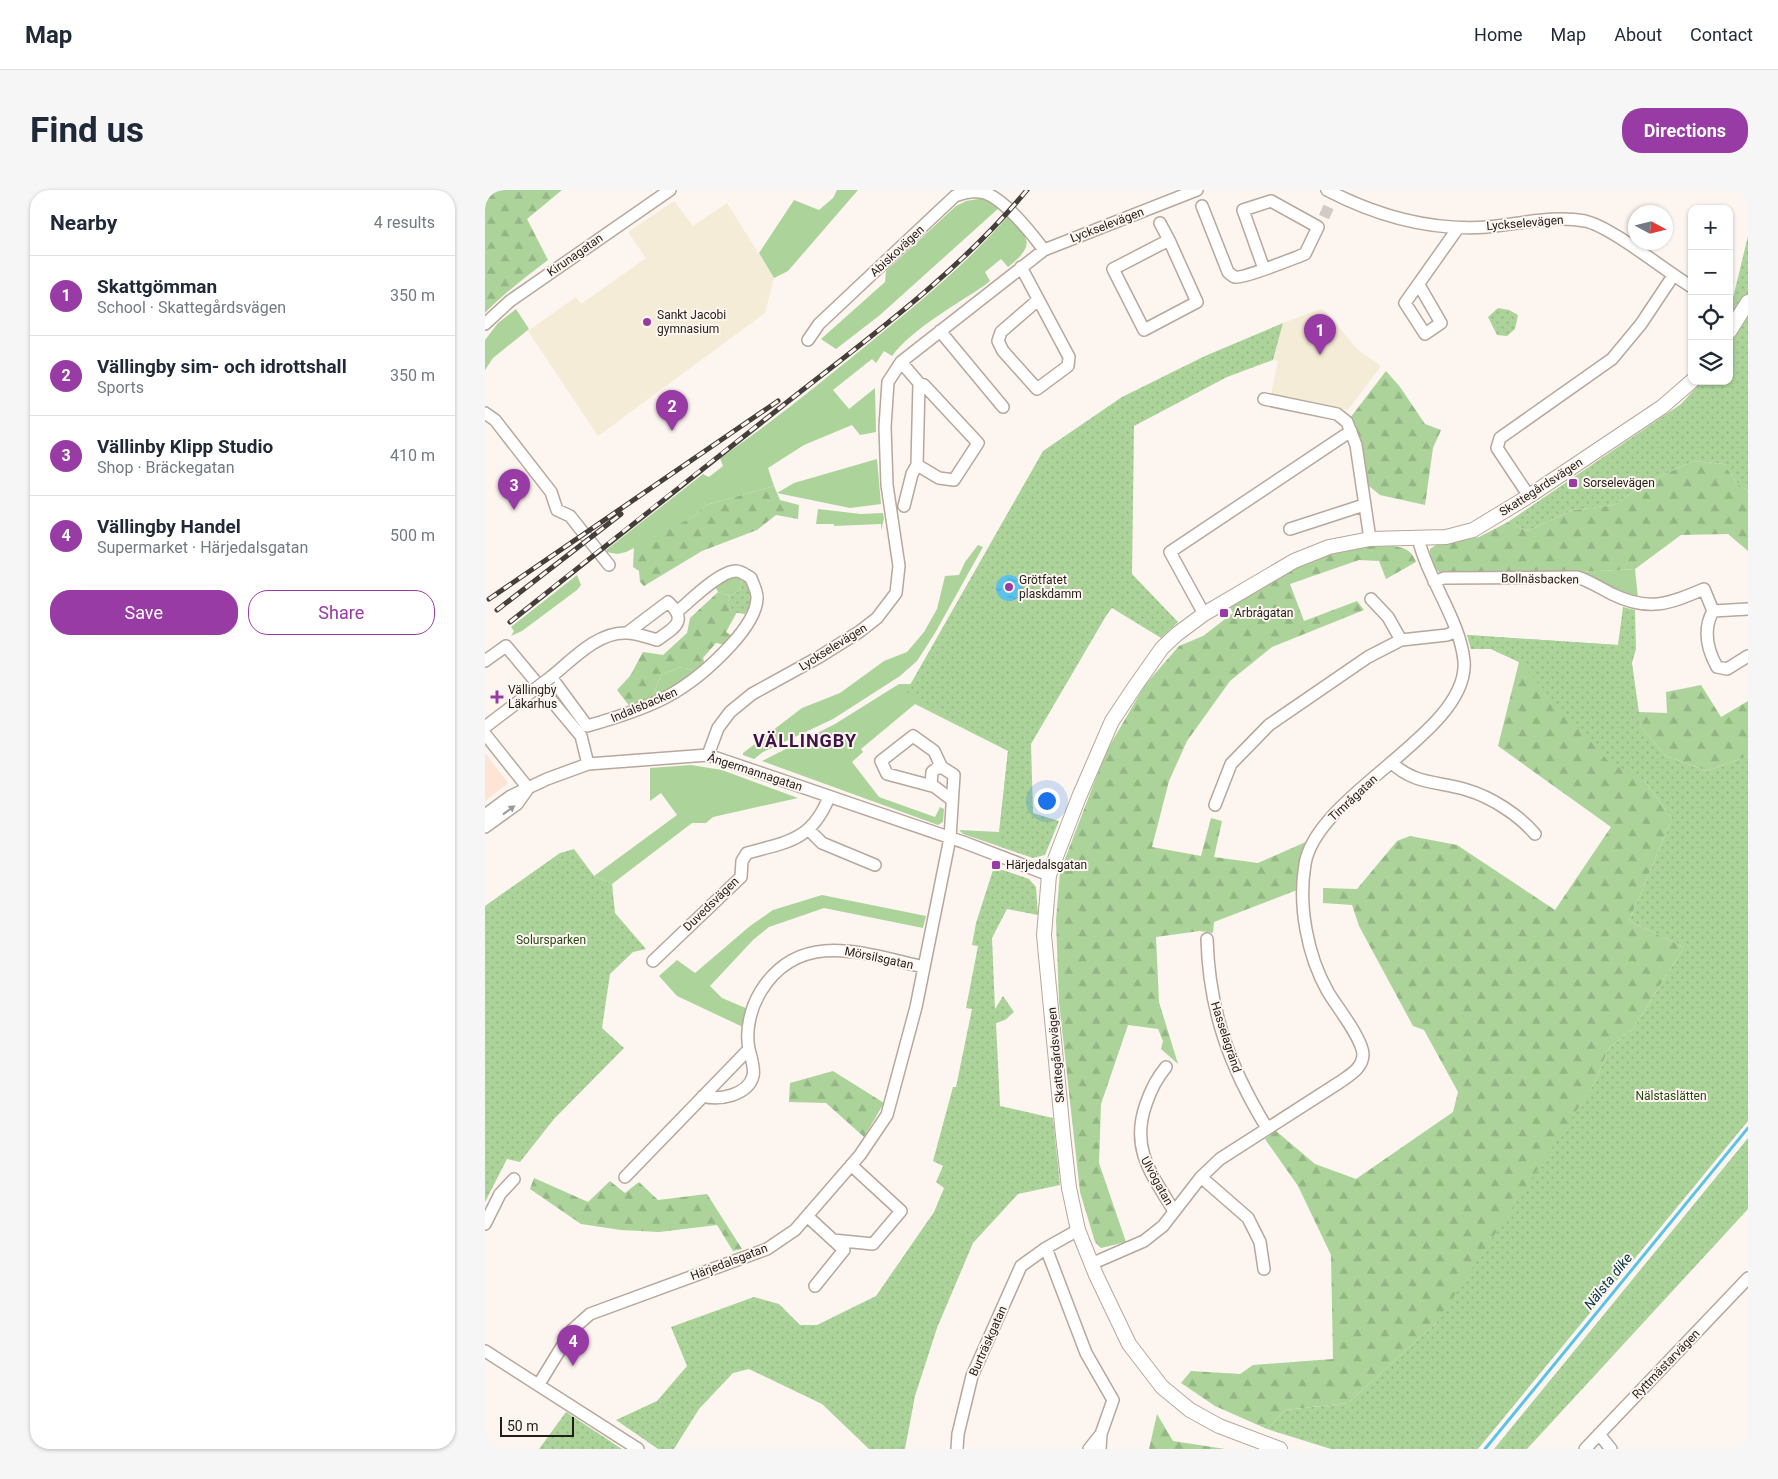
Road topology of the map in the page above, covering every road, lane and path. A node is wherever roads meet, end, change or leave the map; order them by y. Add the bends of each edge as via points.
1 (670, 190) edge
2 (992, 190) edge
3 (1197, 190) edge
4 (1327, 190) edge
5 (999, 202) junction
6 (1202, 206) dead end
7 (1160, 223) dead end
8 (1458, 228) junction
9 (1169, 240) junction
10 (1044, 250) junction
11 (1021, 267) junction
12 (1264, 269) junction
13 (1673, 276) junction
14 (1419, 284) dead end
15 (1688, 285) edge
16 (1038, 300) junction
17 (1748, 302) edge
18 (1734, 314) edge
19 (485, 324) edge
20 (940, 331) junction
21 (807, 340) dead end
22 (901, 362) junction
23 (919, 383) junction
24 (1688, 384) edge
25 (1264, 399) dead end
26 (1003, 406) dead end
27 (485, 413) edge
28 (1351, 432) junction
29 (917, 465) junction
30 (1529, 496) junction
31 (1364, 505) junction
32 (904, 506) dead end
33 (1290, 529) dead end
34 (1418, 538) junction
35 (1370, 539) junction
36 (609, 565) dead end
37 (1434, 582) junction
38 (1371, 600) dead end
39 (1748, 609) edge
40 (1713, 610) junction
41 (678, 611) junction
42 (1204, 614) junction
43 (1456, 631) junction
44 (627, 633) junction
45 (1401, 640) junction
46 (1748, 656) edge
47 (485, 661) edge
48 (551, 677) junction
49 (485, 727) edge
50 (485, 734) edge
51 (708, 755) junction
52 (1392, 763) junction
53 (588, 764) junction
54 (941, 768) junction
55 (932, 786) junction
56 (528, 788) junction
57 (829, 797) junction
58 (952, 800) junction
59 (1215, 804) dead end
60 (485, 815) edge
61 (485, 827) edge
62 (809, 830) junction
63 (1535, 834) dead end
64 (950, 838) junction
65 (875, 865) dead end
66 (1049, 875) junction
67 (1207, 939) dead end
68 (653, 961) dead end
69 (924, 967) junction
70 (749, 1049) junction
71 (1166, 1067) dead end
72 (703, 1096) junction
73 (1267, 1128) junction
74 (851, 1165) junction
75 (1201, 1177) junction
76 (625, 1178) dead end
77 (513, 1179) dead end
78 (1174, 1211) junction
79 (807, 1216) junction
80 (485, 1224) edge
81 (1078, 1230) junction
82 (833, 1240) junction
83 (1046, 1248) junction
84 (1091, 1264) junction
85 (1264, 1269) dead end
86 (1748, 1278) edge
87 (815, 1286) dead end
88 (485, 1351) edge
89 (539, 1384) junction
90 (1101, 1434) junction
91 (1599, 1434) junction
92 (638, 1449) edge
93 (957, 1449) edge
94 (1089, 1449) edge
95 (1100, 1449) edge
96 (1280, 1449) edge
97 (1585, 1449) edge
98 (1611, 1449) edge

1 - 19 street, Kirunagatan via 510,301
2 - 5 street, Abiskovägen
3 - 10 street, Lyckselevägen
4 - 8 street, Lyckselevägen via 1395,218
5 - 10 street, Abiskovägen
5 - 21 street, Abiskovägen via 974,191 955,196 819,324
6 - 12 street via 1228,272 1242,277
7 - 9 street, Lyckselevägen
8 - 13 street, Lyckselevägen via 1559,218 1587,222 1611,233
8 - 14 street
9 - 9 street, Lyckselevägen via 1113,269 1144,330 1197,302
10 - 11 street, Lyckselevägen
11 - 16 street
11 - 20 street, Lyckselevägen
12 - 12 street via 1305,254 1318,227 1271,201 1243,210
13 - 15 street, Lyckselevägen
13 - 30 street via 1641,324 1612,359 1500,438 1497,448
16 - 16 street via 1069,357 1068,366 1037,389 998,341 1001,332
17 - 18 street
20 - 22 street, Lyckselevägen
20 - 26 street
22 - 23 street
22 - 51 street, Lyckselevägen via 888,382 885,427 887,485 899,566 896,593 877,618 819,658 752,694 730,712 718,728
23 - 29 street
23 - 29 street via 924,384 978,443 953,480 939,478
24 - 30 street, Skattegårdsvägen via 1662,407
25 - 28 street via 1337,414 1347,422
27 - 36 street via 495,420 551,492 557,510 571,516
28 - 31 street via 1356,445
28 - 42 street via 1170,552
29 - 32 street
30 - 34 street, Skattegårdsvägen via 1473,530 1446,537
31 - 33 street
31 - 35 street
34 - 35 street, Skattegårdsvägen
34 - 37 street, Timrågatan via 1423,561
35 - 42 street, Skattegårdsvägen via 1329,547 1294,561
37 - 40 street, Bollnäsbacken via 1445,578 1577,577 1640,606 1679,599 1704,589
37 - 43 street, Timrågatan
38 - 45 street via 1388,618
39 - 40 street
40 - 46 street via 1706,633 1711,657 1717,667 1727,669
41 - 44 street, Indalsbacken via 669,602
41 - 44 street, Indalsbacken via 675,627 657,640
41 - 48 street, Indalsbacken via 730,572 739,571 751,578 758,597 741,635 708,670 666,698 626,715 587,726
42 - 66 street, Skattegårdsvägen via 1162,648 1112,721
43 - 45 street
43 - 52 street, Timrågatan via 1464,663 1461,685 1451,705
44 - 48 street, Indalsbacken via 611,634 592,644
45 - 59 street via 1368,657 1269,726 1231,764
47 - 53 street via 506,646 581,736
48 - 49 street, Indalsbacken, bridge
50 - 56 street
51 - 53 street, Ångermannagatan
51 - 57 street, Ångermannagatan
52 - 63 street via 1411,778 1467,790 1487,799 1527,824
52 - 73 street, Timrågatan via 1335,812 1311,845 1302,880 1307,940 1327,990 1361,1046 1362,1059 1358,1069 1341,1082
53 - 56 street, Ångermannagatan
54 - 55 street via 932,772
54 - 55 street via 934,751 913,736 881,762 887,774
54 - 58 street via 954,775
55 - 58 street
56 - 60 street, Ångermannagatan
61 -> 56 street, Ångermannagatan via 517,804
57 - 62 street, Duvedsvägen via 823,812
57 - 64 street, Ångermannagatan
58 - 64 street
62 - 65 street via 822,843
62 - 68 street, Duvedsvägen via 794,841 747,853 742,861 741,877
64 - 66 street, Ångermannagatan
64 - 69 street, Härjedalsgatan
66 - 81 street, Skattegårdsvägen via 1044,935 1064,1144
67 - 73 street, Hasselagränd via 1208,973 1215,1011 1245,1092
69 - 70 street, Mörsilsgatan via 843,950 823,949 789,961 771,975 757,998 749,1025
69 - 74 street, Härjedalsgatan via 887,1115
70 - 72 street
70 - 72 street, Mörsilsgatan via 754,1074 750,1084 743,1091 713,1099
71 - 78 street, Ulvögatan via 1153,1082 1142,1115 1140,1147 1149,1170
72 - 76 street
73 - 75 street, Timrågatan via 1220,1159
74 - 79 street, Härjedalsgatan
74 - 82 street via 901,1211 873,1244
75 - 78 street, Timrågatan
75 - 85 street via 1249,1218 1260,1242
77 - 80 street via 500,1194
78 - 84 street, Timrågatan via 1163,1226 1144,1241
79 - 82 street
79 - 89 street, Härjedalsgatan via 795,1230 767,1249 590,1314 572,1330
81 - 83 street, Burträskgatan
81 - 84 street, Skattegårdsvägen
82 - 87 street via 844,1250
83 - 90 street via 1086,1353 1113,1400
83 - 93 street, Burträskgatan via 1021,1266 972,1376
84 - 96 street, Skattegårdsvägen via 1129,1344 1163,1387 1190,1410 1219,1426
86 - 91 street, Ryttmästarvägen
88 - 89 street
89 - 92 street
90 - 94 street
90 - 95 street
91 - 97 street, Ryttmästarvägen
91 - 98 street

